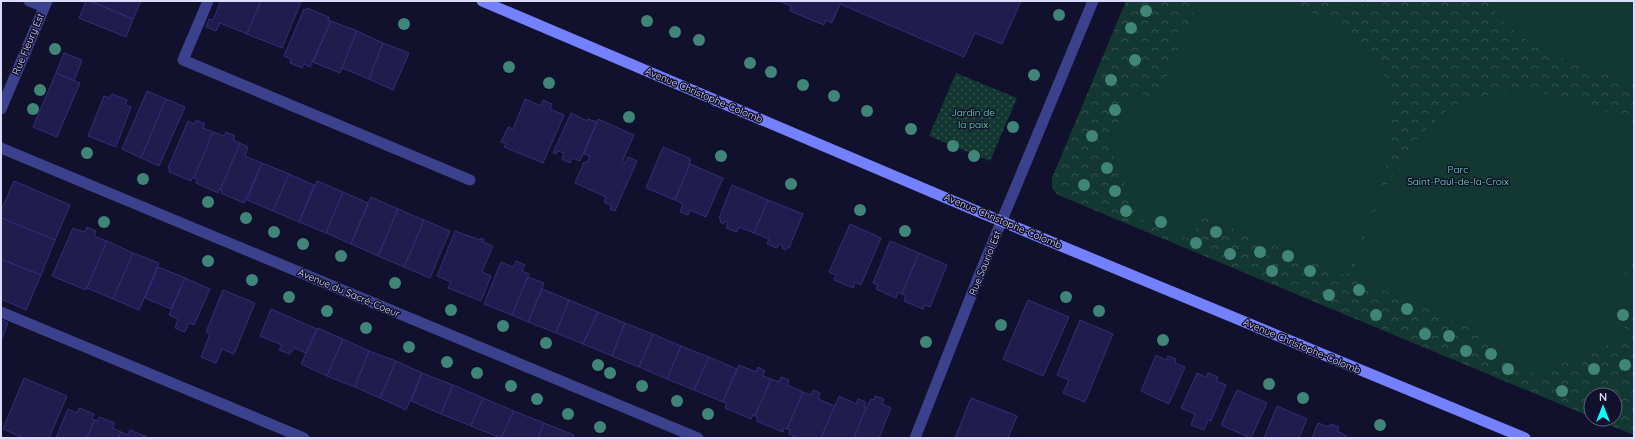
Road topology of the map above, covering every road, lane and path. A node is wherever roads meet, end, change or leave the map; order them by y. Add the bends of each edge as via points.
1 (29, 1) edge
2 (208, 1) edge
3 (482, 1) edge
4 (1093, 1) edge
5 (45, 4) edge
6 (1, 109) edge
7 (1, 148) edge
8 (470, 180) dead end
9 (1002, 222) junction
10 (1, 312) edge
11 (304, 438) edge
12 (698, 438) edge
13 (915, 438) edge
14 (1525, 438) edge

1 - 5 street
2 - 8 street via 183,60
3 - 9 main road, Avenue Christophe-Colomb
4 - 9 street, Rue Sauriol Est
5 - 6 street, Rue Fleury Est
7 - 12 street, Avenue du Sacré-Coeur
9 - 13 street, Rue Sauriol Est
9 - 14 main road, Avenue Christophe-Colomb
10 - 11 street

